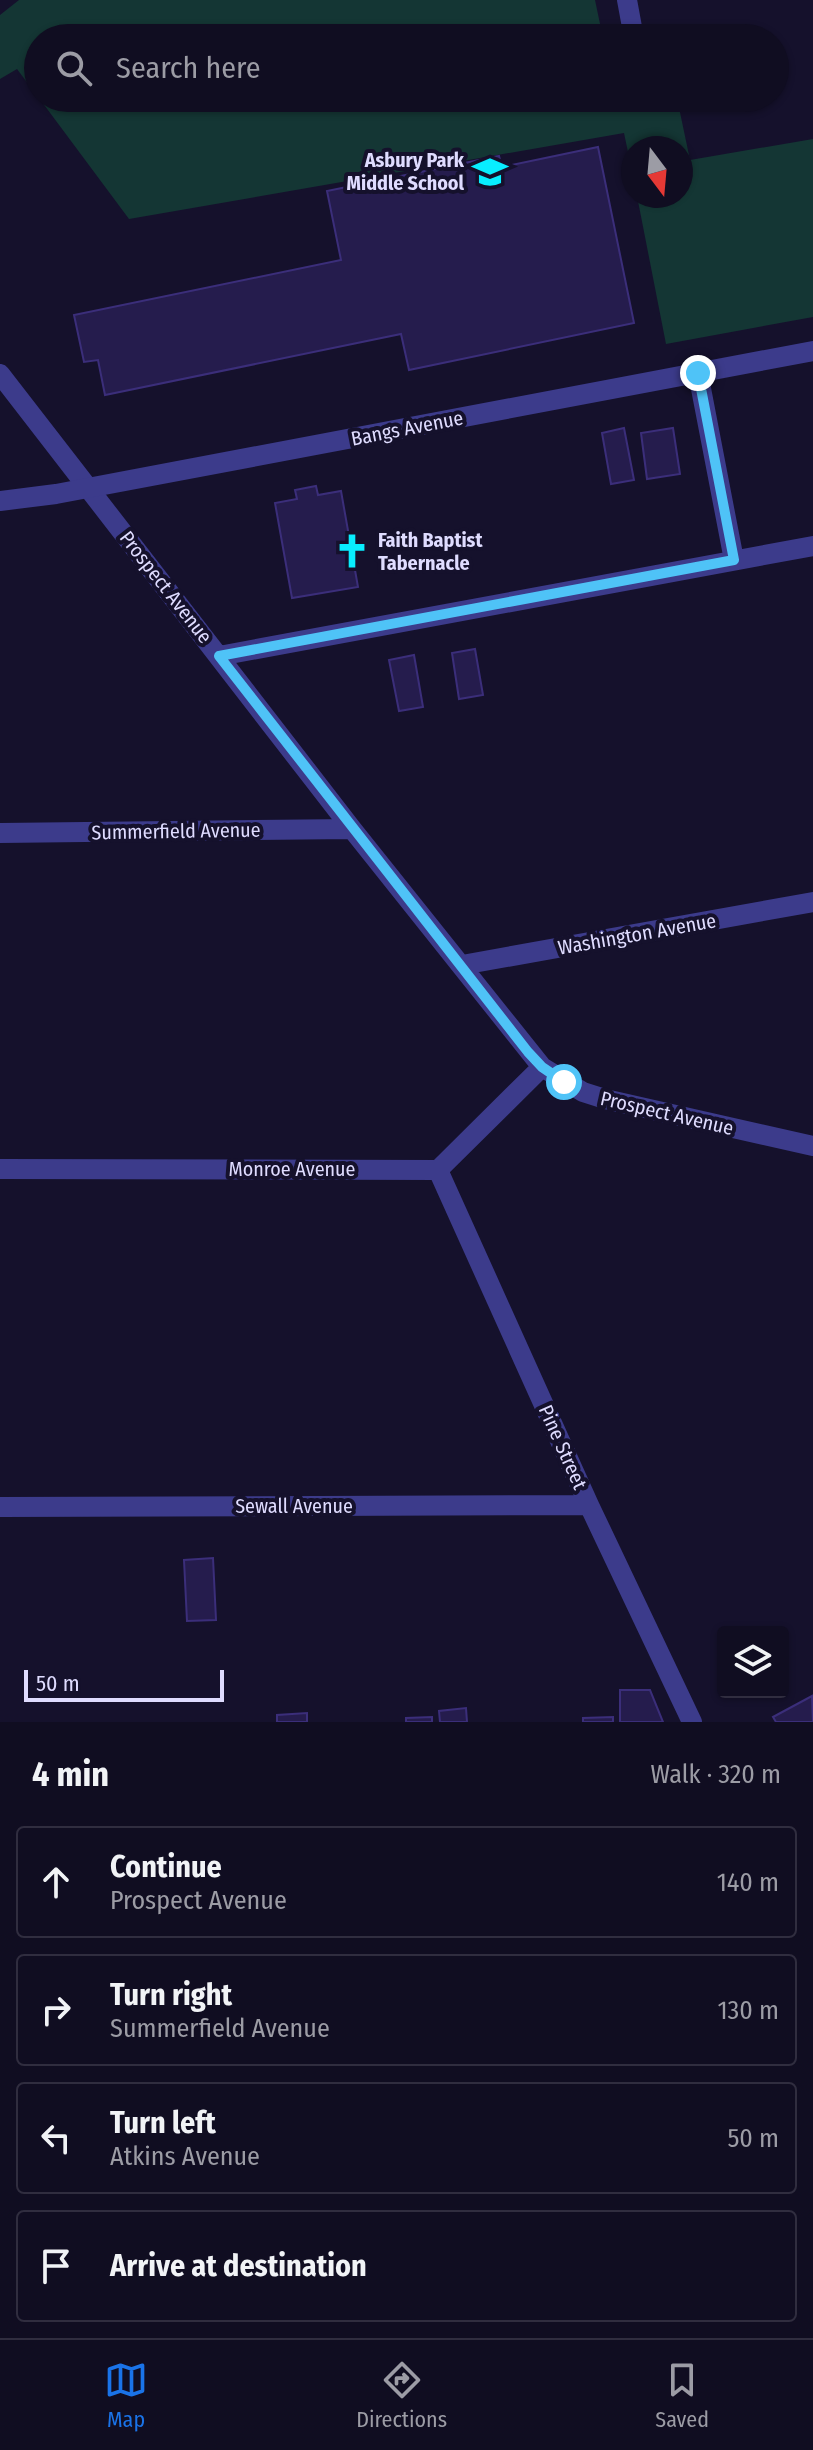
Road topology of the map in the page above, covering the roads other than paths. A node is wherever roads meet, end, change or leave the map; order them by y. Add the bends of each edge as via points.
1 (627, 0) edge
2 (631, 24) edge
3 (813, 351) edge
4 (698, 373) junction
5 (0, 374) edge
6 (88, 488) junction
7 (0, 501) edge
8 (813, 546) edge
9 (734, 560) junction
10 (219, 656) junction
11 (352, 829) junction
12 (0, 833) edge
13 (813, 902) edge
14 (462, 965) junction
15 (542, 1067) junction
16 (813, 1146) edge
17 (0, 1169) edge
18 (438, 1170) junction
19 (589, 1505) junction
20 (0, 1507) edge
21 (692, 1722) edge

1 - 2 street
3 - 4 street, Bangs Avenue
4 - 6 street, Bangs Avenue
4 - 9 street
5 - 6 street, Prospect Avenue
6 - 7 street, Bangs Avenue
6 - 10 street, Prospect Avenue
8 - 9 street
9 - 10 street
10 - 11 street, Prospect Avenue
11 - 12 street, Summerfield Avenue
11 - 14 street, Prospect Avenue
13 - 14 street, Washington Avenue
14 - 15 street, Prospect Avenue
15 - 16 street, Prospect Avenue via 605,1099
15 - 18 street
17 - 18 street, Monroe Avenue
18 - 19 street, Pine Street
19 - 20 street, Sewall Avenue
19 - 21 street, Pine Street

